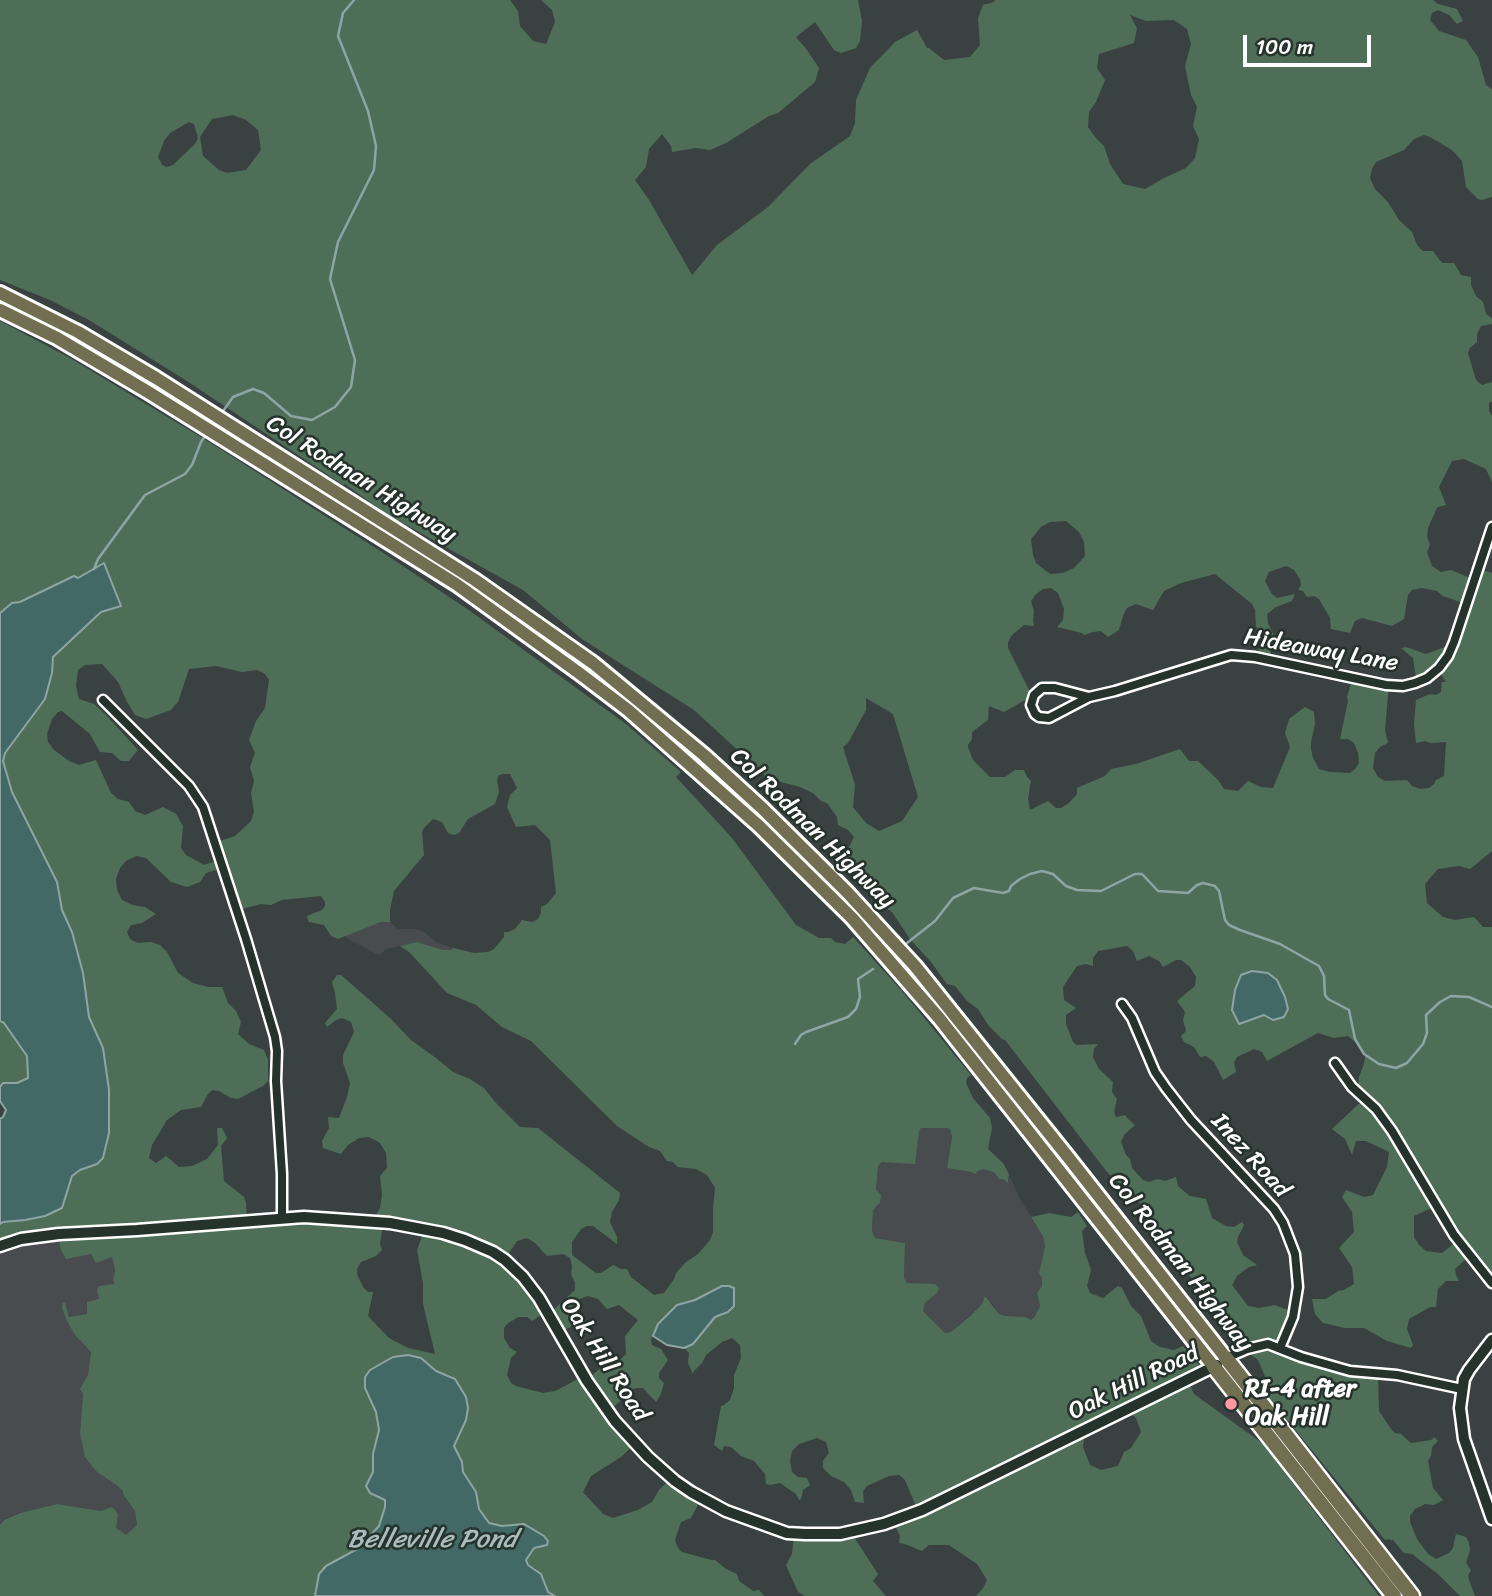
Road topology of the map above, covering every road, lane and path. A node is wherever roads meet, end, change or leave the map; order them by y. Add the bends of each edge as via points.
1 (0, 293) edge
2 (0, 310) edge
3 (1492, 527) edge
4 (1089, 696) junction
5 (103, 700) dead end
6 (1122, 1004) dead end
7 (1335, 1063) dead end
8 (282, 1218) junction
9 (0, 1246) edge
10 (1492, 1283) edge
11 (1492, 1340) edge
12 (1280, 1348) junction
13 (1220, 1363) junction
14 (1462, 1389) junction
15 (1492, 1519) edge
16 (1394, 1596) edge
17 (1412, 1596) edge

1 - 13 highway, Col Rodman Highway via 102,346 475,580 646,705 762,808 848,892 915,967 1068,1157
2 - 13 highway, Col Rodman Highway via 57,338 435,571 628,710 760,827 852,918
3 - 4 street, Hideaway Lane via 1448,656 1427,678 1403,686 1386,685 1231,655
4 - 4 street, Hideaway Lane via 1049,718 1035,714 1031,705 1042,688
5 - 8 street via 189,786 203,807 275,1037
6 - 12 street, Inez Road via 1166,1088 1283,1223 1295,1254 1298,1287 1293,1317
7 - 10 street via 1392,1131 1454,1235
8 - 9 street, Oak Hill Road via 59,1234
8 - 13 street, Oak Hill Road via 418,1227 493,1252 531,1287 603,1405 648,1457 708,1502 787,1533 840,1534 922,1510
11 - 14 street via 1469,1370
12 - 13 street, Oak Hill Road via 1258,1345
12 - 14 street, Oak Hill Road via 1350,1371
13 - 16 highway, Col Rodman Highway
13 - 17 highway, Col Rodman Highway
14 - 15 street via 1464,1439

